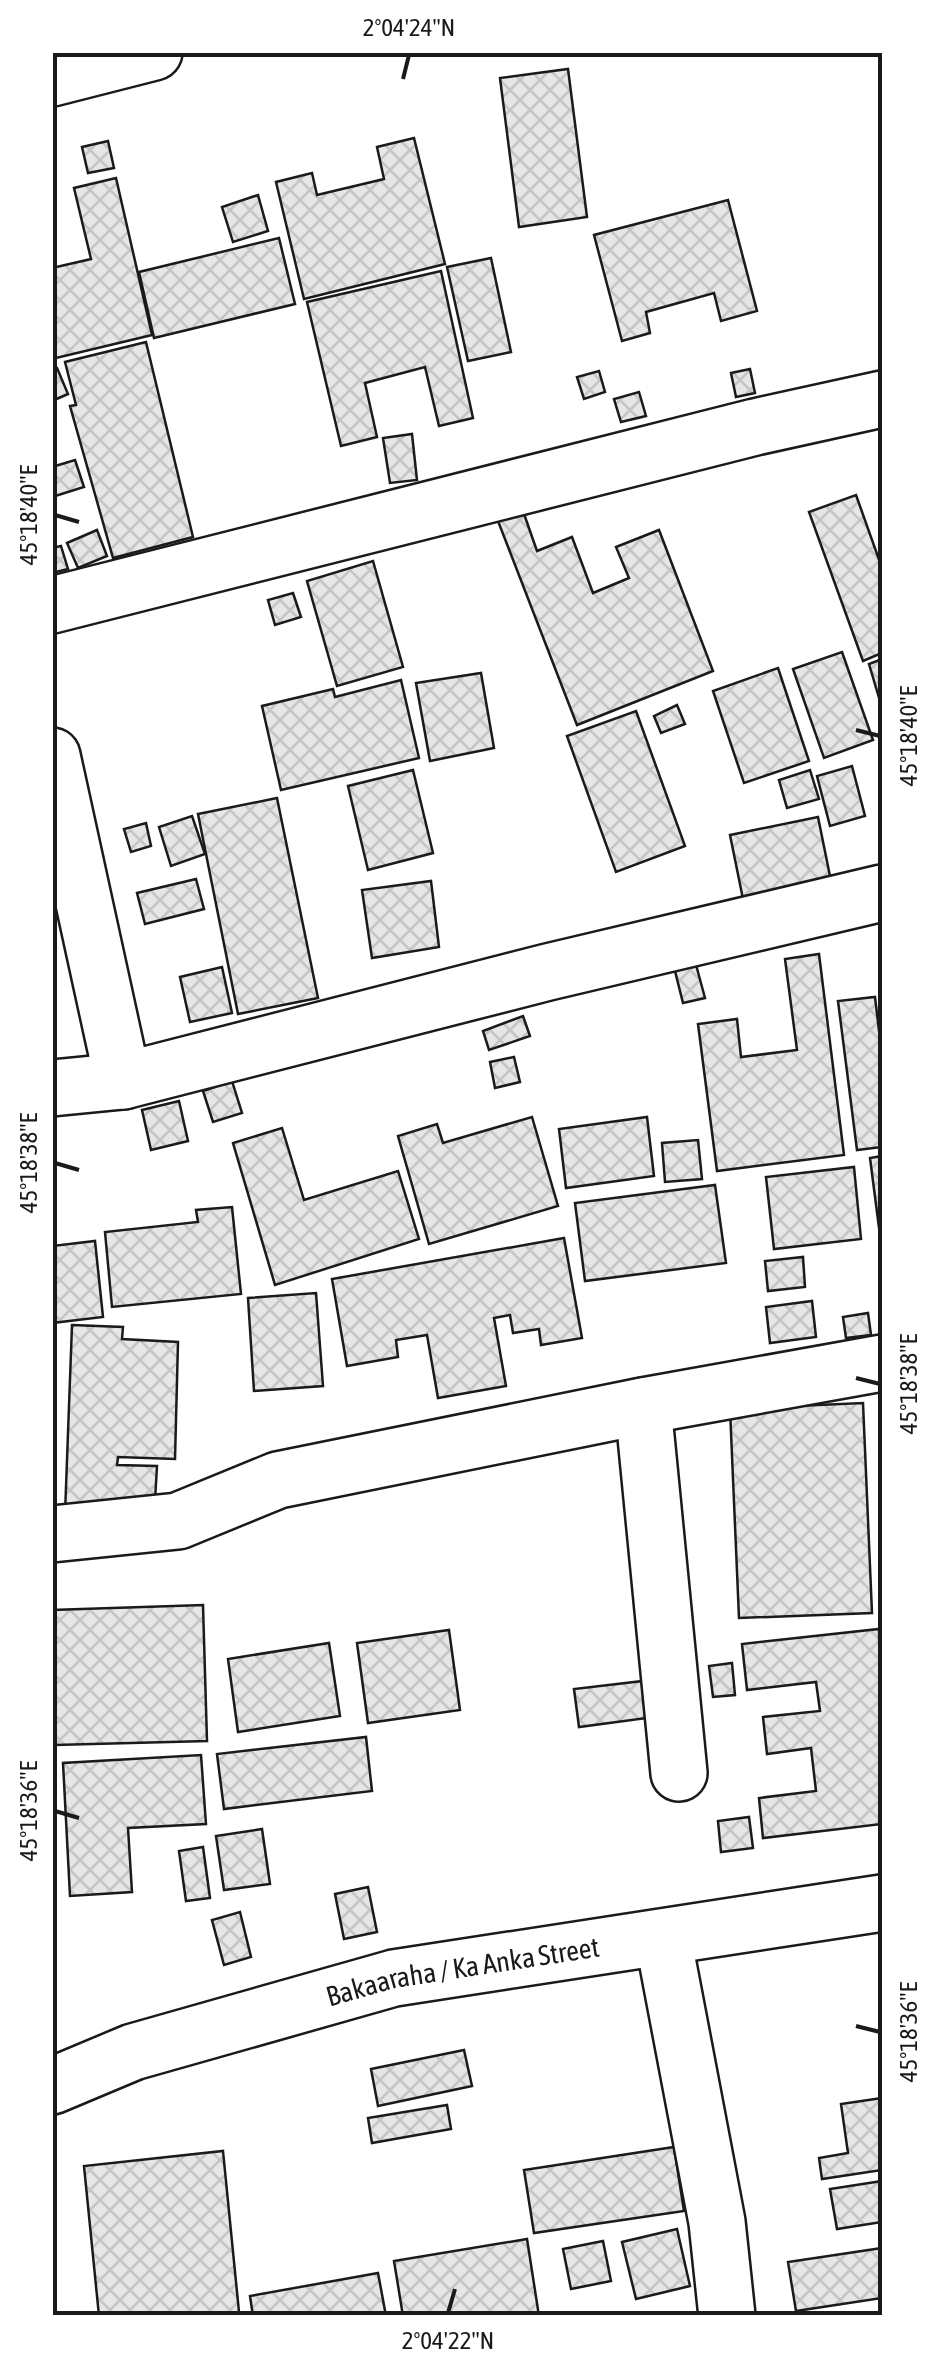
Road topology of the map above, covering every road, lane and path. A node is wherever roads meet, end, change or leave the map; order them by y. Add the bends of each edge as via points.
1 (154, 52) edge
2 (52, 78) edge
3 (882, 398) edge
4 (52, 604) edge
5 (52, 756) edge
6 (882, 894) edge
7 (123, 1081) junction
8 (52, 1088) edge
9 (882, 1362) edge
10 (644, 1406) junction
11 (52, 1534) edge
12 (680, 1773) dead end
13 (882, 1903) edge
14 (663, 1938) junction
15 (52, 2086) edge
16 (727, 2316) edge

1 - 2 street
3 - 4 street
5 - 7 street
6 - 7 street
7 - 8 street
9 - 10 street
10 - 11 street via 278,1480 178,1521
10 - 12 street
13 - 14 street, Bakaaraha / Ka Anka Street
14 - 15 street, Bakaaraha / Ka Anka Street via 394,1978 133,2052
14 - 16 street via 717,2222

